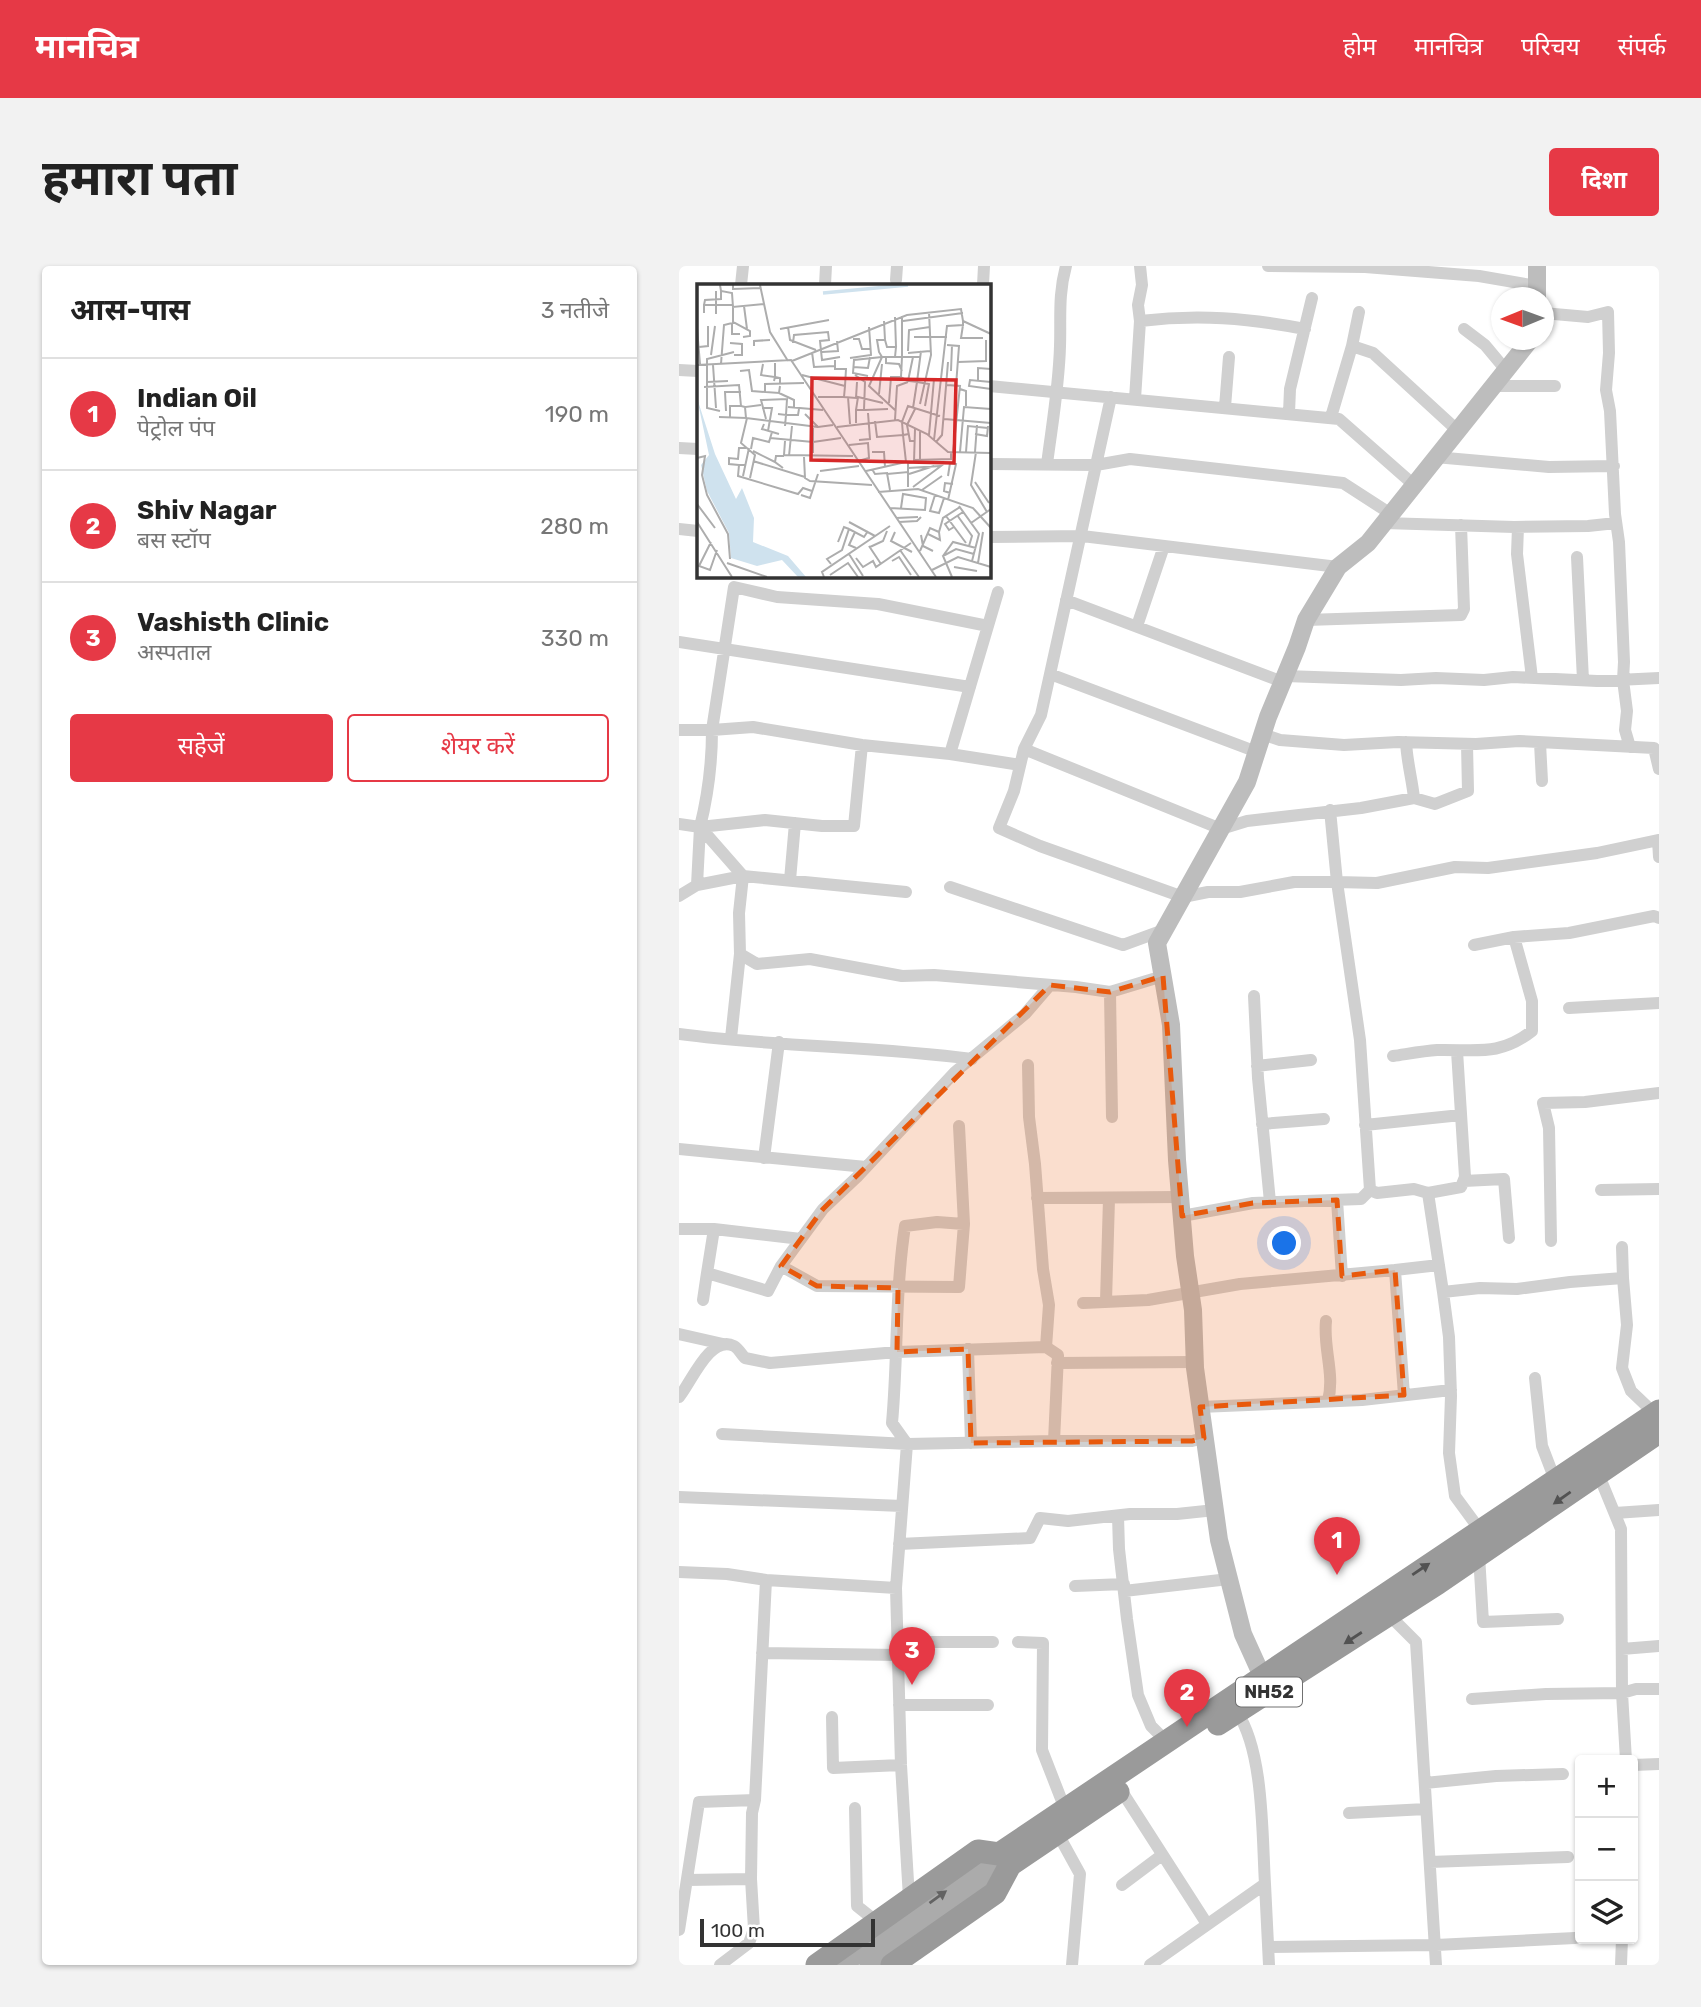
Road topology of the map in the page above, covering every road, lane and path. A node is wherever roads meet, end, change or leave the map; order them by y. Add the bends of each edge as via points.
1 (743, 266) edge
2 (826, 266) edge
3 (897, 266) edge
4 (984, 266) edge
5 (1066, 266) edge
6 (1140, 266) edge
7 (1268, 266) edge
8 (1537, 266) edge
9 (896, 280) dead end
10 (741, 284) edge
11 (825, 284) edge
12 (983, 284) edge
13 (1519, 287) edge
14 (1537, 287) edge
15 (1313, 298) dead end
16 (1359, 312) dead end
17 (1554, 314) edge
18 (1140, 321) junction
19 (1305, 329) junction
20 (1464, 329) dead end
21 (1352, 346) junction
22 (1521, 350) edge
23 (1229, 357) dead end
24 (1505, 369) junction
25 (679, 370) edge
26 (697, 371) edge
27 (991, 386) edge
28 (1491, 386) junction
29 (1555, 386) dead end
30 (1057, 391) junction
31 (1111, 397) junction
32 (1135, 399) junction
33 (1225, 407) junction
34 (1289, 413) junction
35 (1331, 417) junction
36 (1457, 430) junction
37 (679, 447) edge
38 (697, 449) edge
39 (1435, 457) junction
40 (991, 464) edge
41 (1047, 464) junction
42 (1096, 465) junction
43 (1613, 466) junction
44 (1413, 485) junction
45 (1387, 518) junction
46 (1616, 523) junction
47 (1461, 525) junction
48 (1518, 527) junction
49 (679, 529) edge
50 (697, 531) edge
51 (1081, 536) junction
52 (991, 537) edge
53 (1164, 546) junction
54 (1577, 556) dead end
55 (1338, 567) junction
56 (998, 592) dead end
57 (1066, 600) junction
58 (1306, 620) junction
59 (988, 625) junction
60 (1137, 626) junction
61 (679, 642) edge
62 (724, 648) junction
63 (1050, 674) junction
64 (1284, 678) junction
65 (1532, 678) junction
66 (1659, 678) edge
67 (1583, 680) junction
68 (1623, 680) junction
69 (970, 687) junction
70 (679, 730) edge
71 (712, 730) junction
72 (1406, 742) junction
73 (1259, 743) junction
74 (1540, 743) junction
75 (1467, 744) junction
76 (862, 745) junction
77 (1630, 747) junction
78 (1024, 749) junction
79 (950, 754) junction
80 (1020, 765) junction
81 (1659, 769) edge
82 (1542, 780) dead end
83 (1414, 798) junction
84 (1330, 810) junction
85 (795, 823) junction
86 (679, 824) edge
87 (700, 827) junction
88 (1221, 829) junction
89 (1659, 857) edge
90 (743, 876) junction
91 (790, 880) junction
92 (1337, 882) junction
93 (697, 885) junction
94 (950, 887) dead end
95 (906, 892) dead end
96 (679, 896) edge
97 (1183, 897) junction
98 (1659, 919) edge
99 (1164, 930) junction
100 (1514, 937) junction
101 (1474, 946) dead end
102 (740, 954) junction
103 (1163, 976) junction
104 (1050, 985) junction
105 (1110, 992) junction
106 (1254, 996) dead end
107 (1659, 1003) edge
108 (1569, 1008) dead end
109 (679, 1034) edge
110 (731, 1038) junction
111 (779, 1042) junction
112 (1457, 1051) junction
113 (1393, 1056) dead end
114 (972, 1059) junction
115 (1311, 1060) dead end
116 (1028, 1065) dead end
117 (1257, 1066) junction
118 (1659, 1093) edge
119 (1461, 1115) junction
120 (1112, 1117) dead end
121 (1324, 1119) dead end
122 (1262, 1124) junction
123 (1365, 1125) junction
124 (959, 1126) dead end
125 (679, 1149) edge
126 (764, 1158) junction
127 (866, 1167) junction
128 (1464, 1181) junction
129 (1659, 1189) edge
130 (1370, 1190) junction
131 (1601, 1190) dead end
132 (1428, 1193) junction
133 (1180, 1197) junction
134 (1037, 1198) junction
135 (1109, 1199) junction
136 (1337, 1200) junction
137 (1270, 1202) junction
138 (1182, 1216) junction
139 (964, 1224) junction
140 (679, 1229) edge
141 (714, 1229) junction
142 (1509, 1238) dead end
143 (801, 1239) junction
144 (1551, 1241) dead end
145 (1622, 1247) dead end
146 (1439, 1265) junction
147 (781, 1266) junction
148 (1395, 1270) junction
149 (707, 1273) junction
150 (1342, 1276) junction
151 (1623, 1278) junction
152 (898, 1288) junction
153 (1443, 1292) junction
154 (1191, 1294) junction
155 (703, 1300) dead end
156 (1106, 1301) junction
157 (1083, 1303) dead end
158 (1326, 1321) dead end
159 (679, 1334) edge
160 (724, 1344) junction
161 (1046, 1347) junction
162 (968, 1349) junction
163 (897, 1352) junction
164 (1195, 1362) junction
165 (1057, 1363) junction
166 (1535, 1378) dead end
167 (1451, 1390) junction
168 (1404, 1395) junction
169 (679, 1397) edge
170 (1328, 1401) junction
171 (1200, 1407) junction
172 (1658, 1419) edge
173 (722, 1434) dead end
174 (1204, 1438) junction
175 (1054, 1441) junction
176 (971, 1443) junction
177 (907, 1444) junction
178 (1598, 1474) junction
179 (1555, 1480) junction
180 (679, 1497) edge
181 (902, 1506) junction
182 (1215, 1510) junction
183 (1659, 1510) edge
184 (1615, 1513) junction
185 (1118, 1516) junction
186 (1480, 1530) junction
187 (899, 1544) junction
188 (1479, 1555) junction
189 (679, 1572) edge
190 (1229, 1579) junction
191 (766, 1580) junction
192 (1075, 1586) dead end
193 (1124, 1587) junction
194 (896, 1588) junction
195 (1388, 1614) junction
196 (1558, 1619) dead end
197 (993, 1642) dead end
198 (1018, 1642) dead end
199 (1659, 1646) edge
200 (898, 1648) junction
201 (1622, 1649) junction
202 (762, 1653) junction
203 (1262, 1676) junction
204 (1659, 1689) edge
205 (1622, 1693) junction
206 (1472, 1699) dead end
207 (899, 1704) junction
208 (988, 1705) dead end
209 (1237, 1712) junction
210 (832, 1717) dead end
211 (1167, 1741) junction
212 (1626, 1755) edge
213 (1659, 1764) edge
214 (901, 1765) junction
215 (1638, 1765) edge
216 (1563, 1774) dead end
217 (1425, 1783) junction
218 (1121, 1790) junction
219 (755, 1800) junction
220 (855, 1808) dead end
221 (1065, 1809) junction
222 (1426, 1809) junction
223 (1349, 1813) dead end
224 (1058, 1834) junction
225 (1163, 1855) junction
226 (1568, 1857) dead end
227 (1003, 1861) junction
228 (1430, 1862) junction
229 (751, 1879) junction
230 (976, 1880) junction
231 (687, 1881) junction
232 (1265, 1884) junction
233 (1122, 1885) dead end
234 (909, 1898) junction
235 (877, 1922) junction
236 (1207, 1924) junction
237 (679, 1930) edge
238 (1575, 1938) dead end
239 (1622, 1944) edge
240 (1436, 1945) junction
241 (1269, 1947) junction
242 (895, 1964) edge
243 (720, 1965) edge
244 (817, 1965) edge
245 (842, 1965) edge
246 (869, 1965) edge
247 (1072, 1965) edge
248 (1150, 1965) edge
249 (1269, 1965) edge
250 (1436, 1965) edge
251 (1621, 1965) edge

1 - 10 street
2 - 11 street
3 - 9 street
4 - 12 street
5 - 30 street via 1059,312
6 - 18 street
7 - 13 street via 1479,276
8 - 14 street
15 - 19 street
16 - 21 street
17 - 43 street via 1588,317 1608,312 1606,390
18 - 19 street via 1224,317
18 - 32 street
19 - 34 street via 1290,389
20 - 24 street
21 - 35 street
21 - 36 street via 1373,353
22 - 24 street
23 - 33 street
24 - 28 street
25 - 26 street
27 - 30 street
28 - 29 street
28 - 36 street
30 - 31 street
30 - 41 street
31 - 32 street
31 - 42 street
32 - 33 street
33 - 34 street
34 - 35 street
35 - 44 street via 1339,419
36 - 39 street
37 - 38 street
39 - 43 street via 1549,467
39 - 44 street
40 - 41 street
41 - 42 street
42 - 45 street via 1130,459 1343,483
42 - 51 street
43 - 46 street
44 - 45 street
45 - 47 street
45 - 55 street via 1368,543
46 - 48 street
46 - 68 street
47 - 48 street
47 - 58 street via 1461,615
48 - 65 street
49 - 50 street
51 - 52 street
51 - 53 street
51 - 57 street
53 - 55 street
53 - 60 street
54 - 67 street
55 - 58 street
56 - 59 street
57 - 60 street
57 - 63 street
58 - 64 street
59 - 62 street via 879,604 777,597 734,587
59 - 69 street
60 - 64 street
61 - 62 street
62 - 69 street
62 - 71 street
63 - 73 street
63 - 78 street via 1041,715
64 - 65 street
64 - 73 street
65 - 67 street
66 - 68 street
67 - 68 street
68 - 77 street
69 - 79 street
70 - 71 street
71 - 76 street via 753,727
71 - 87 street via 709,792
72 - 73 street
72 - 75 street
72 - 83 street
73 - 88 street via 1247,782
74 - 75 street
74 - 77 street
74 - 82 street
75 - 83 street via 1468,791 1435,804
76 - 79 street
76 - 85 street via 854,826
77 - 81 street via 1654,748
78 - 80 street
78 - 88 street
79 - 80 street
80 - 97 street via 999,828
83 - 84 street
84 - 88 street
84 - 92 street
85 - 87 street via 765,820
85 - 91 street
86 - 87 street
87 - 90 street
87 - 93 street
88 - 97 street
89 - 92 street via 1658,841 1488,868 1455,867 1377,883
90 - 91 street
90 - 93 street
90 - 102 street
91 - 95 street
92 - 97 street via 1294,882
92 - 123 street via 1360,1040
93 - 96 street
94 - 99 street via 1123,945
97 - 99 street
98 - 100 street via 1654,916 1569,933
99 - 103 street via 1157,943
100 - 101 street
100 - 112 street via 1532,1001 1532,1031 1515,1044 1478,1052
102 - 104 street via 757,964 810,959 902,976
102 - 110 street
103 - 105 street
103 - 133 street via 1171,1025
104 - 105 street
104 - 114 street via 1025,1014
105 - 120 street
106 - 117 street
107 - 108 street
109 - 110 street
110 - 111 street
111 - 114 street
111 - 126 street
112 - 113 street
112 - 119 street
114 - 127 street
115 - 117 street
116 - 134 street
117 - 122 street
118 - 144 street via 1543,1102 1551,1162
119 - 123 street
119 - 128 street
121 - 122 street
122 - 137 street
123 - 130 street
124 - 139 street
125 - 126 street
126 - 127 street
127 - 143 street via 823,1209
128 - 132 street via 1461,1187
128 - 142 street via 1504,1179
129 - 131 street
130 - 132 street
130 - 136 street via 1361,1199
132 - 146 street
133 - 135 street
133 - 138 street
134 - 135 street
134 - 161 street via 1049,1305
135 - 156 street
136 - 137 street
136 - 150 street
137 - 138 street
138 - 154 street
139 - 152 street via 905,1226
139 - 152 street via 959,1287
140 - 141 street
141 - 143 street
141 - 149 street
143 - 147 street
145 - 151 street
146 - 148 street
146 - 153 street
147 - 149 street via 768,1291
147 - 152 street via 817,1286
148 - 150 street
148 - 168 street
149 - 155 street
150 - 154 street via 1240,1284
151 - 153 street
151 - 172 street via 1627,1325 1622,1368 1631,1391
152 - 163 street
153 - 167 street
154 - 156 street
154 - 164 street
156 - 157 street
158 - 170 street via 1331,1375
159 - 160 street
160 - 163 street via 735,1346 745,1359 770,1363
160 - 169 street via 708,1351
161 - 162 street
161 - 165 street via 1058,1355
162 - 163 street
162 - 176 street
163 - 177 street via 892,1423
164 - 165 street
164 - 171 street
165 - 175 street
166 - 179 street via 1542,1446
167 - 168 street
167 - 186 street via 1449,1453 1455,1496
168 - 170 street
170 - 171 street
171 - 174 street
172 - 178 highway, NH52
172 - 179 highway, NH52
173 - 177 street
174 - 175 street
174 - 182 street
175 - 176 street
176 - 177 street
177 - 181 street
178 - 184 street
178 -> 188 highway, NH52
179 - 186 highway, NH52
180 - 181 street
181 - 187 street
182 - 185 street
182 - 190 street
183 - 184 street
184 - 201 street via 1621,1529
185 - 187 street via 1067,1521 1040,1518 1030,1538
185 - 193 street
203 -> 186 highway, NH52
187 - 194 street
188 - 195 highway, NH52
188 - 196 street via 1483,1622
189 - 191 street
190 - 193 street
190 - 203 street via 1243,1634
191 - 194 street
191 - 202 street
192 - 193 street
193 - 211 street via 1138,1695 1151,1726
194 - 200 street
195 -> 209 highway, NH52
195 - 217 street via 1416,1642
197 - 200 street
198 - 221 street via 1043,1643 1042,1750
199 - 201 street
200 - 202 street
200 - 207 street
201 - 205 street
202 - 219 street
203 - 211 highway, NH52
204 - 205 street
205 - 206 street
205 - 212 street
207 - 208 street
207 - 214 street
209 - 218 highway, NH52
209 - 232 street via 1256,1765
210 - 214 street via 833,1768
211 - 221 highway, NH52
213 - 215 street
214 - 234 street
216 - 217 street
217 - 222 street
218 - 224 highway, NH52
218 - 225 street
219 - 229 street
219 - 231 street via 699,1802
220 - 235 street via 857,1906
221 - 227 highway, NH52
222 - 223 street
222 - 228 street
224 - 227 highway, NH52
224 - 247 street via 1080,1874
225 - 233 street
225 - 236 street
226 - 228 street
227 - 230 main road
227 - 234 highway, NH52 via 978,1851
227 - 242 highway, NH52 via 1002,1884 995,1893
228 - 240 street
229 - 231 street
229 - 243 street via 754,1929 749,1943
245 -> 230 main road
230 - 246 main road
231 - 237 street
232 - 236 street
232 - 241 street
234 - 235 highway, NH52
235 - 244 highway, NH52
236 - 248 street
238 - 240 street
239 - 251 street
240 - 241 street
240 - 250 street
241 - 249 street

